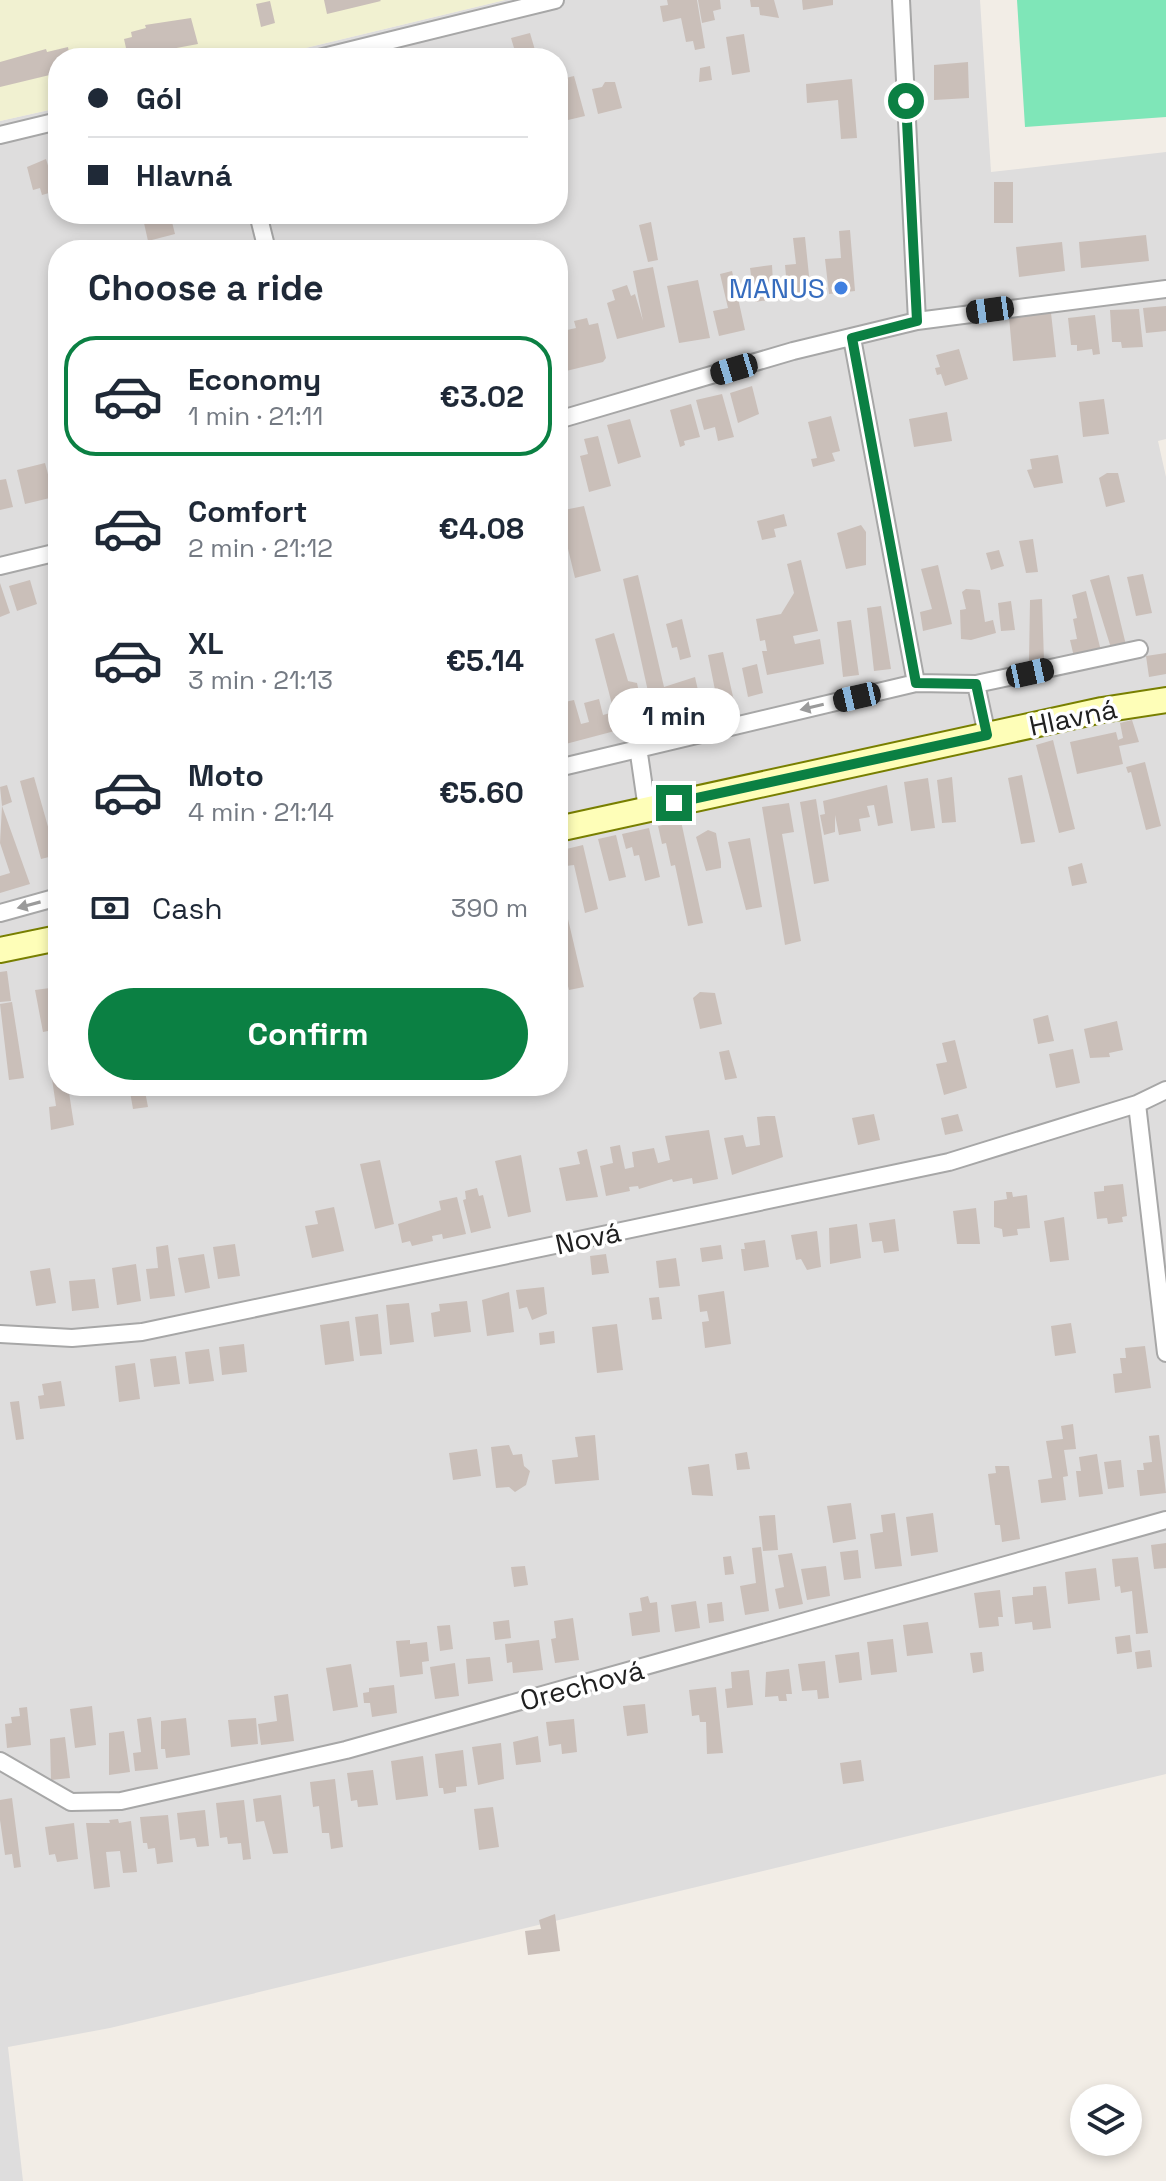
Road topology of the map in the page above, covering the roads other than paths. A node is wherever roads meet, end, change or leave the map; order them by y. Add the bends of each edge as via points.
1 (555, 0) edge
2 (901, 0) edge
3 (360, 48) edge
4 (48, 123) edge
5 (0, 135) edge
6 (1166, 289) edge
7 (917, 321) junction
8 (852, 338) junction
9 (568, 417) edge
10 (48, 554) edge
11 (0, 566) edge
12 (1139, 649) dead end
13 (916, 683) junction
14 (976, 684) junction
15 (1166, 700) edge
16 (987, 735) junction
17 (638, 747) junction
18 (568, 765) edge
19 (647, 809) junction
20 (568, 827) edge
21 (48, 900) edge
22 (0, 913) edge
23 (48, 940) edge
24 (0, 950) edge
25 (1166, 1090) edge
26 (1137, 1104) junction
27 (0, 1334) edge
28 (1166, 1353) edge
29 (1166, 1520) edge
30 (0, 1761) edge

1 - 3 street
2 - 7 street
4 - 5 street
6 - 7 street
7 - 8 street
8 - 9 street
8 - 13 street
10 - 11 street
12 - 14 street
13 - 14 street
13 -> 17 street
14 - 16 street
15 - 16 main road, Hlavná
16 - 19 main road, Hlavná
17 - 18 street
17 - 19 street
19 - 20 main road, Hlavná
21 -> 22 street
23 - 24 main road
25 - 26 street, Nová
26 - 27 street, Nová via 949,1162 142,1332 72,1338
26 - 28 street
29 - 30 street, Orechová via 346,1750 121,1801 71,1802

